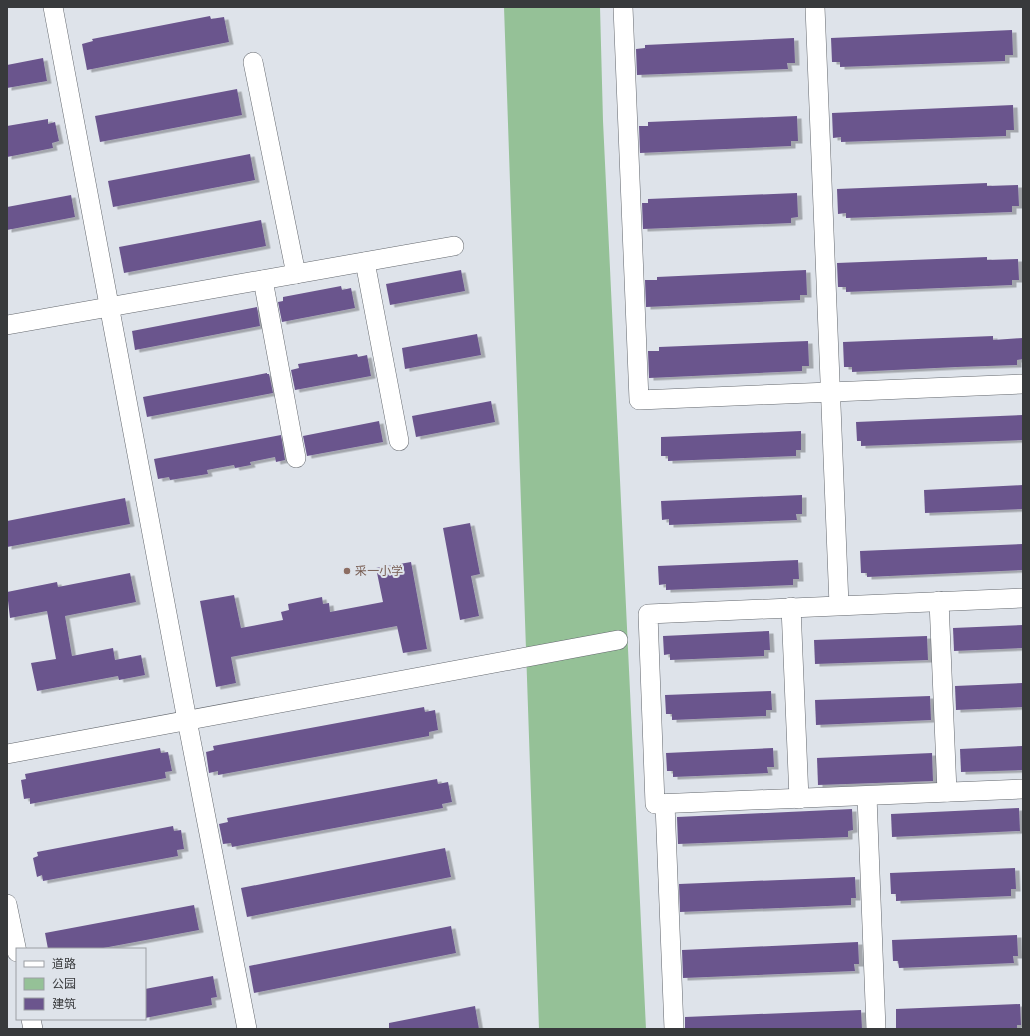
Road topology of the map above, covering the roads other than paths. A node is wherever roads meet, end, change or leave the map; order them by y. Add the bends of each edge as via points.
1 (53, 7) edge
2 (623, 7) edge
3 (816, 7) edge
4 (253, 62) dead end
5 (454, 246) dead end
6 (365, 262) junction
7 (296, 274) junction
8 (263, 280) junction
9 (109, 307) junction
10 (7, 325) edge
11 (1023, 384) edge
12 (831, 392) junction
13 (399, 441) dead end
14 (296, 458) dead end
15 (1023, 598) edge
16 (939, 601) junction
17 (840, 605) junction
18 (791, 607) junction
19 (618, 640) dead end
20 (187, 720) junction
21 (7, 754) edge
22 (1023, 789) edge
23 (947, 792) junction
24 (867, 796) junction
25 (799, 799) junction
26 (665, 804) junction
27 (7, 904) edge
28 (16, 948) edge
29 (247, 1029) edge
30 (674, 1029) edge
31 (876, 1029) edge

1 - 9 lane
2 - 12 lane via 639,400
3 - 12 lane
4 - 7 lane
5 - 6 lane
6 - 7 lane
6 - 13 lane
7 - 8 lane
8 - 9 lane
8 - 14 lane
9 - 10 lane
9 - 20 lane
11 - 12 lane
12 - 17 lane
15 - 16 lane
16 - 17 lane
16 - 23 lane
17 - 18 lane
18 - 25 lane
18 - 26 lane via 648,614 655,804
19 - 20 lane
20 - 21 lane
20 - 29 lane
22 - 23 lane
23 - 24 lane
24 - 25 lane
24 - 31 lane
25 - 26 lane
26 - 30 lane
27 - 28 lane

